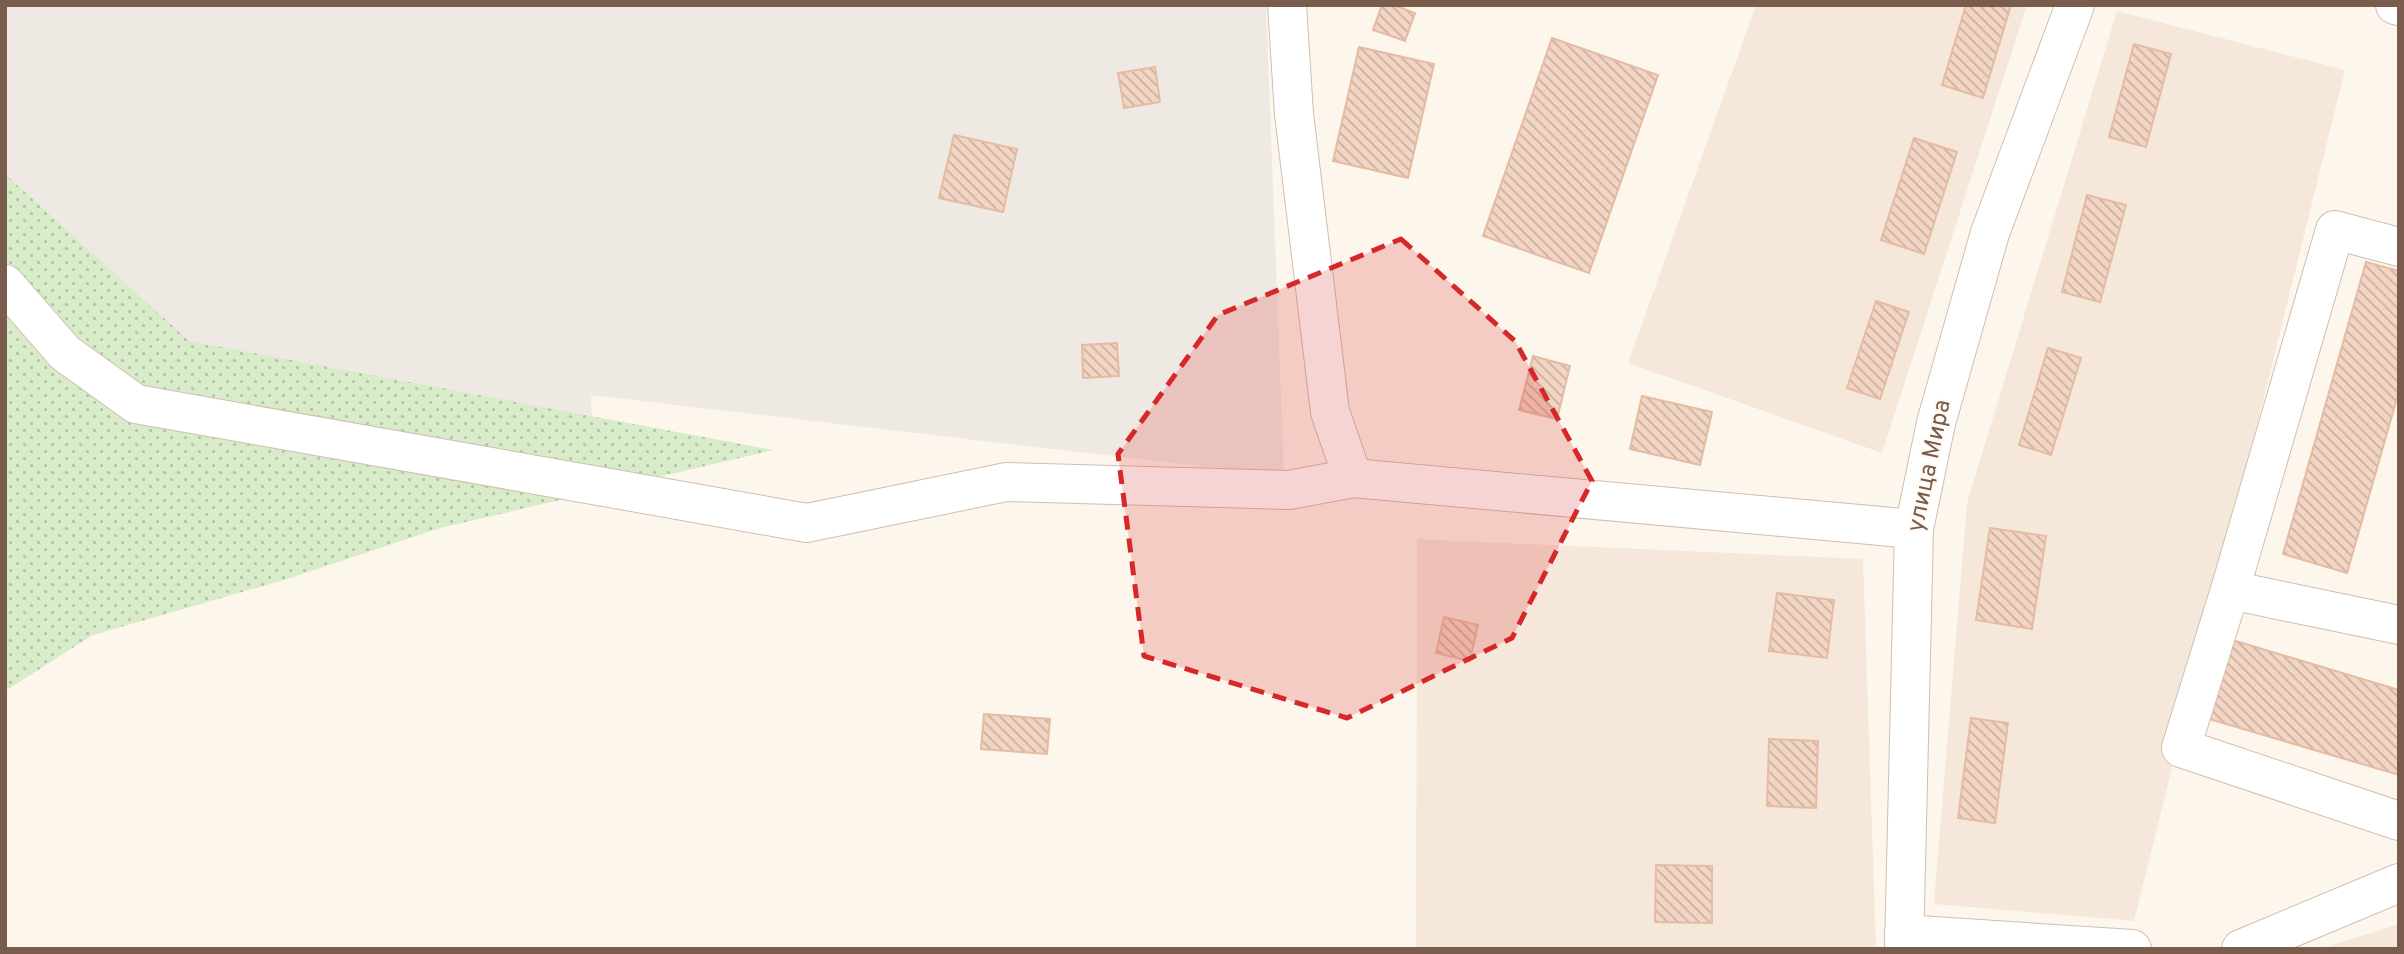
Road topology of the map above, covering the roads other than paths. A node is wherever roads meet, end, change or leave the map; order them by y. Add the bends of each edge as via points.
1 (1287, 5) edge
2 (2075, 5) edge
3 (2399, 247) edge
4 (5, 284) edge
5 (1353, 478) junction
6 (1914, 529) junction
7 (2230, 590) junction
8 (2399, 625) edge
9 (2399, 821) edge
10 (2399, 883) edge
11 (1904, 941) edge
12 (2132, 949) edge
13 (2241, 949) edge

1 - 5 street via 1294,114 1330,412
2 - 6 street, улица Мира via 1990,233 1936,424
3 - 7 street via 2335,230
4 - 5 street via 65,353 135,404 807,523 1006,482 1289,490
5 - 6 street
6 - 11 street, улица Мира
7 - 8 street
7 - 9 street via 2181,748
10 - 13 street
11 - 12 street

